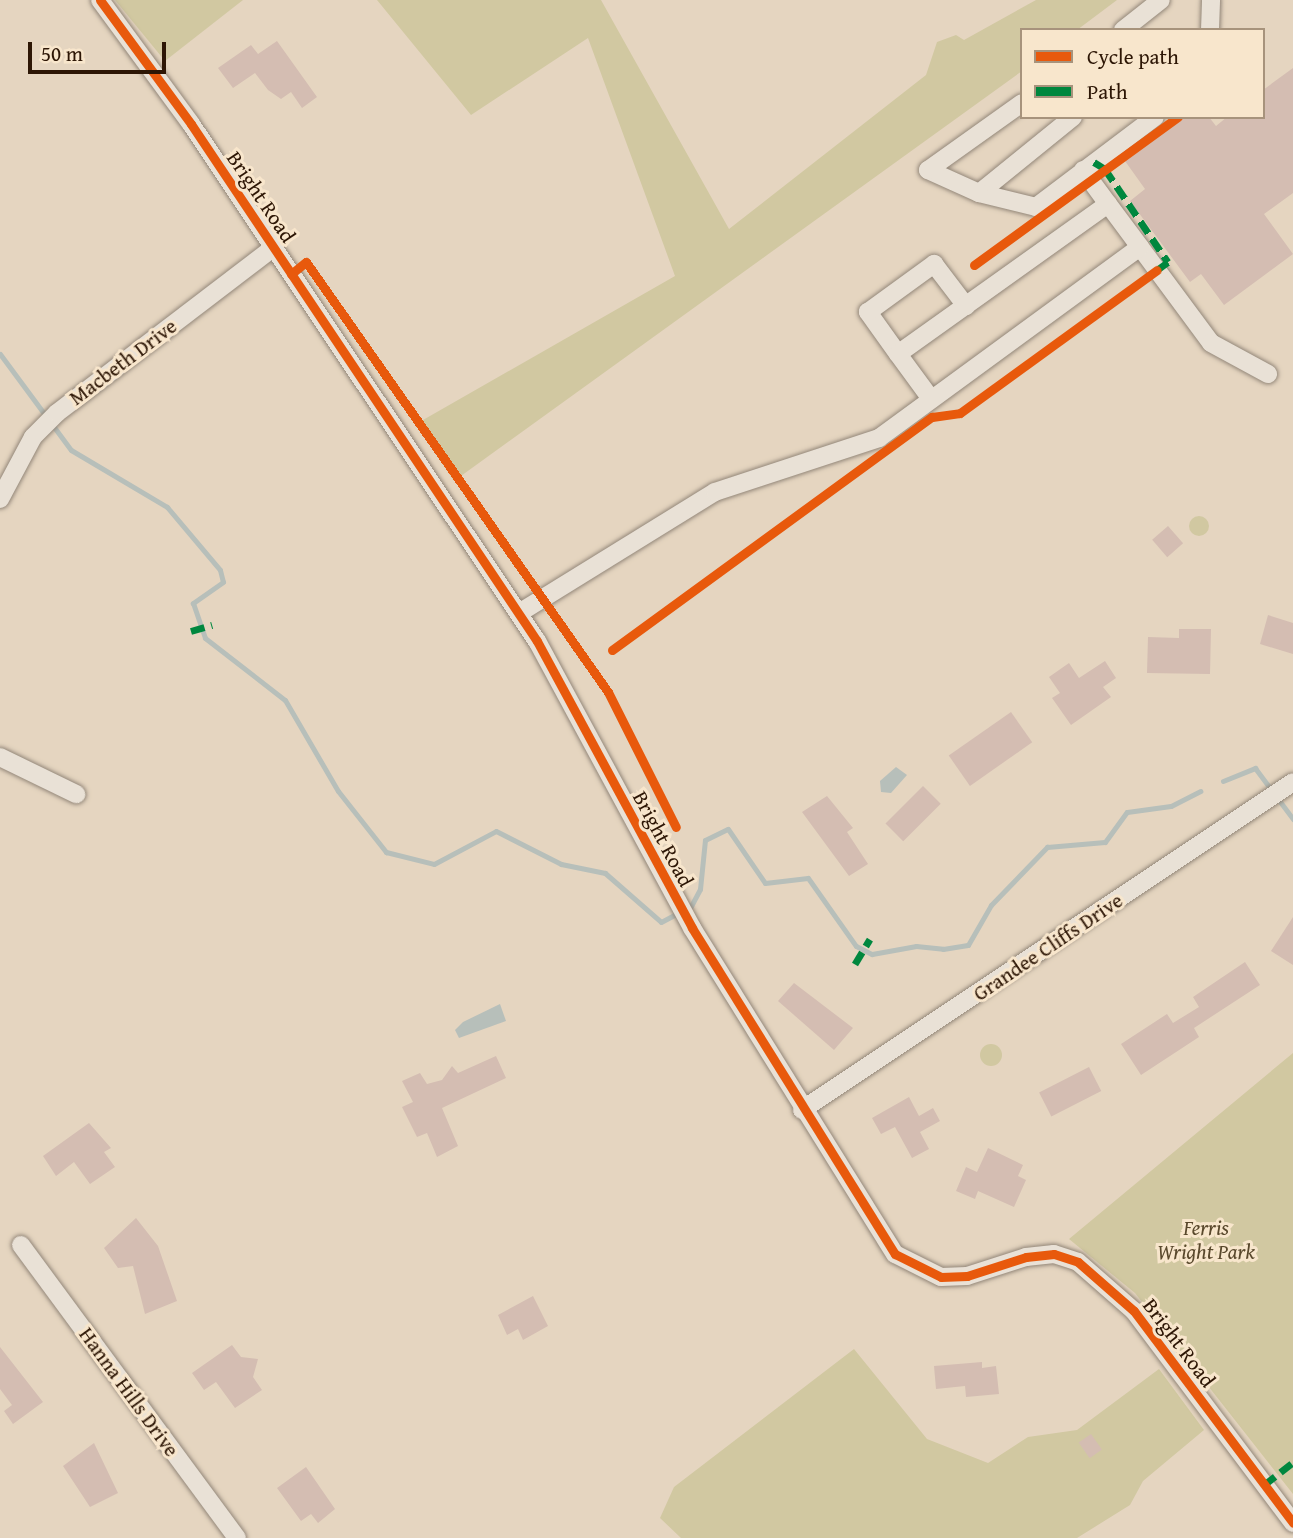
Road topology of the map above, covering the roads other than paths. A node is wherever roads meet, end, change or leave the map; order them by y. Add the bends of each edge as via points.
1 (100, 0) edge
2 (1161, 0) edge
3 (1211, 0) edge
4 (1206, 27) edge
5 (1126, 28) edge
6 (1020, 104) edge
7 (1071, 119) edge
8 (1152, 119) edge
9 (1083, 170) junction
10 (979, 193) junction
11 (1108, 204) junction
12 (1140, 247) junction
13 (273, 248) junction
14 (966, 306) junction
15 (898, 354) junction
16 (1268, 374) dead end
17 (932, 399) junction
18 (0, 499) edge
19 (519, 614) junction
20 (0, 757) edge
21 (1292, 783) edge
22 (76, 794) dead end
23 (802, 1110) junction
24 (21, 1245) dead end
25 (1293, 1523) edge
26 (237, 1538) edge

1 - 13 street, Bright Road
2 - 5 street
3 - 4 street
6 - 10 street via 928,170
7 - 10 street
8 - 9 street
9 - 10 street via 1036,207
9 - 11 street
11 - 12 street
11 - 14 street
12 - 16 street via 1211,343
12 - 17 street
13 - 18 street, Macbeth Drive via 57,413 43,427
13 - 19 street, Bright Road
14 - 15 street
14 - 15 street via 934,264 868,312
15 - 17 street
17 - 19 street via 869,442 715,492
19 - 23 street, Bright Road via 668,888
20 - 22 street
21 - 23 street, Grandee Cliffs Drive
23 - 25 street, Bright Road via 895,1254 920,1270 967,1276 1054,1254 1105,1280
24 - 26 street, Hanna Hills Drive

